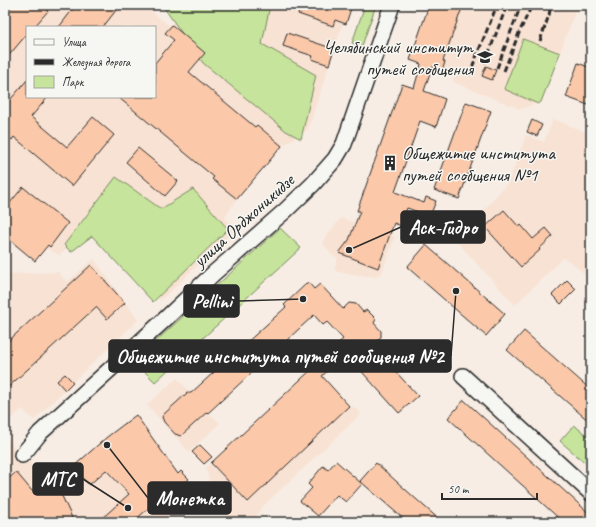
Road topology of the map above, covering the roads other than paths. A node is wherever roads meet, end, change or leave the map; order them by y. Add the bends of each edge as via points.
1 (392, 5) edge
2 (463, 376) dead end
3 (22, 455) dead end
4 (591, 493) edge

1 - 3 street, улица Орджоникидзе via 344,144 335,159 286,210 40,433
2 - 4 street

